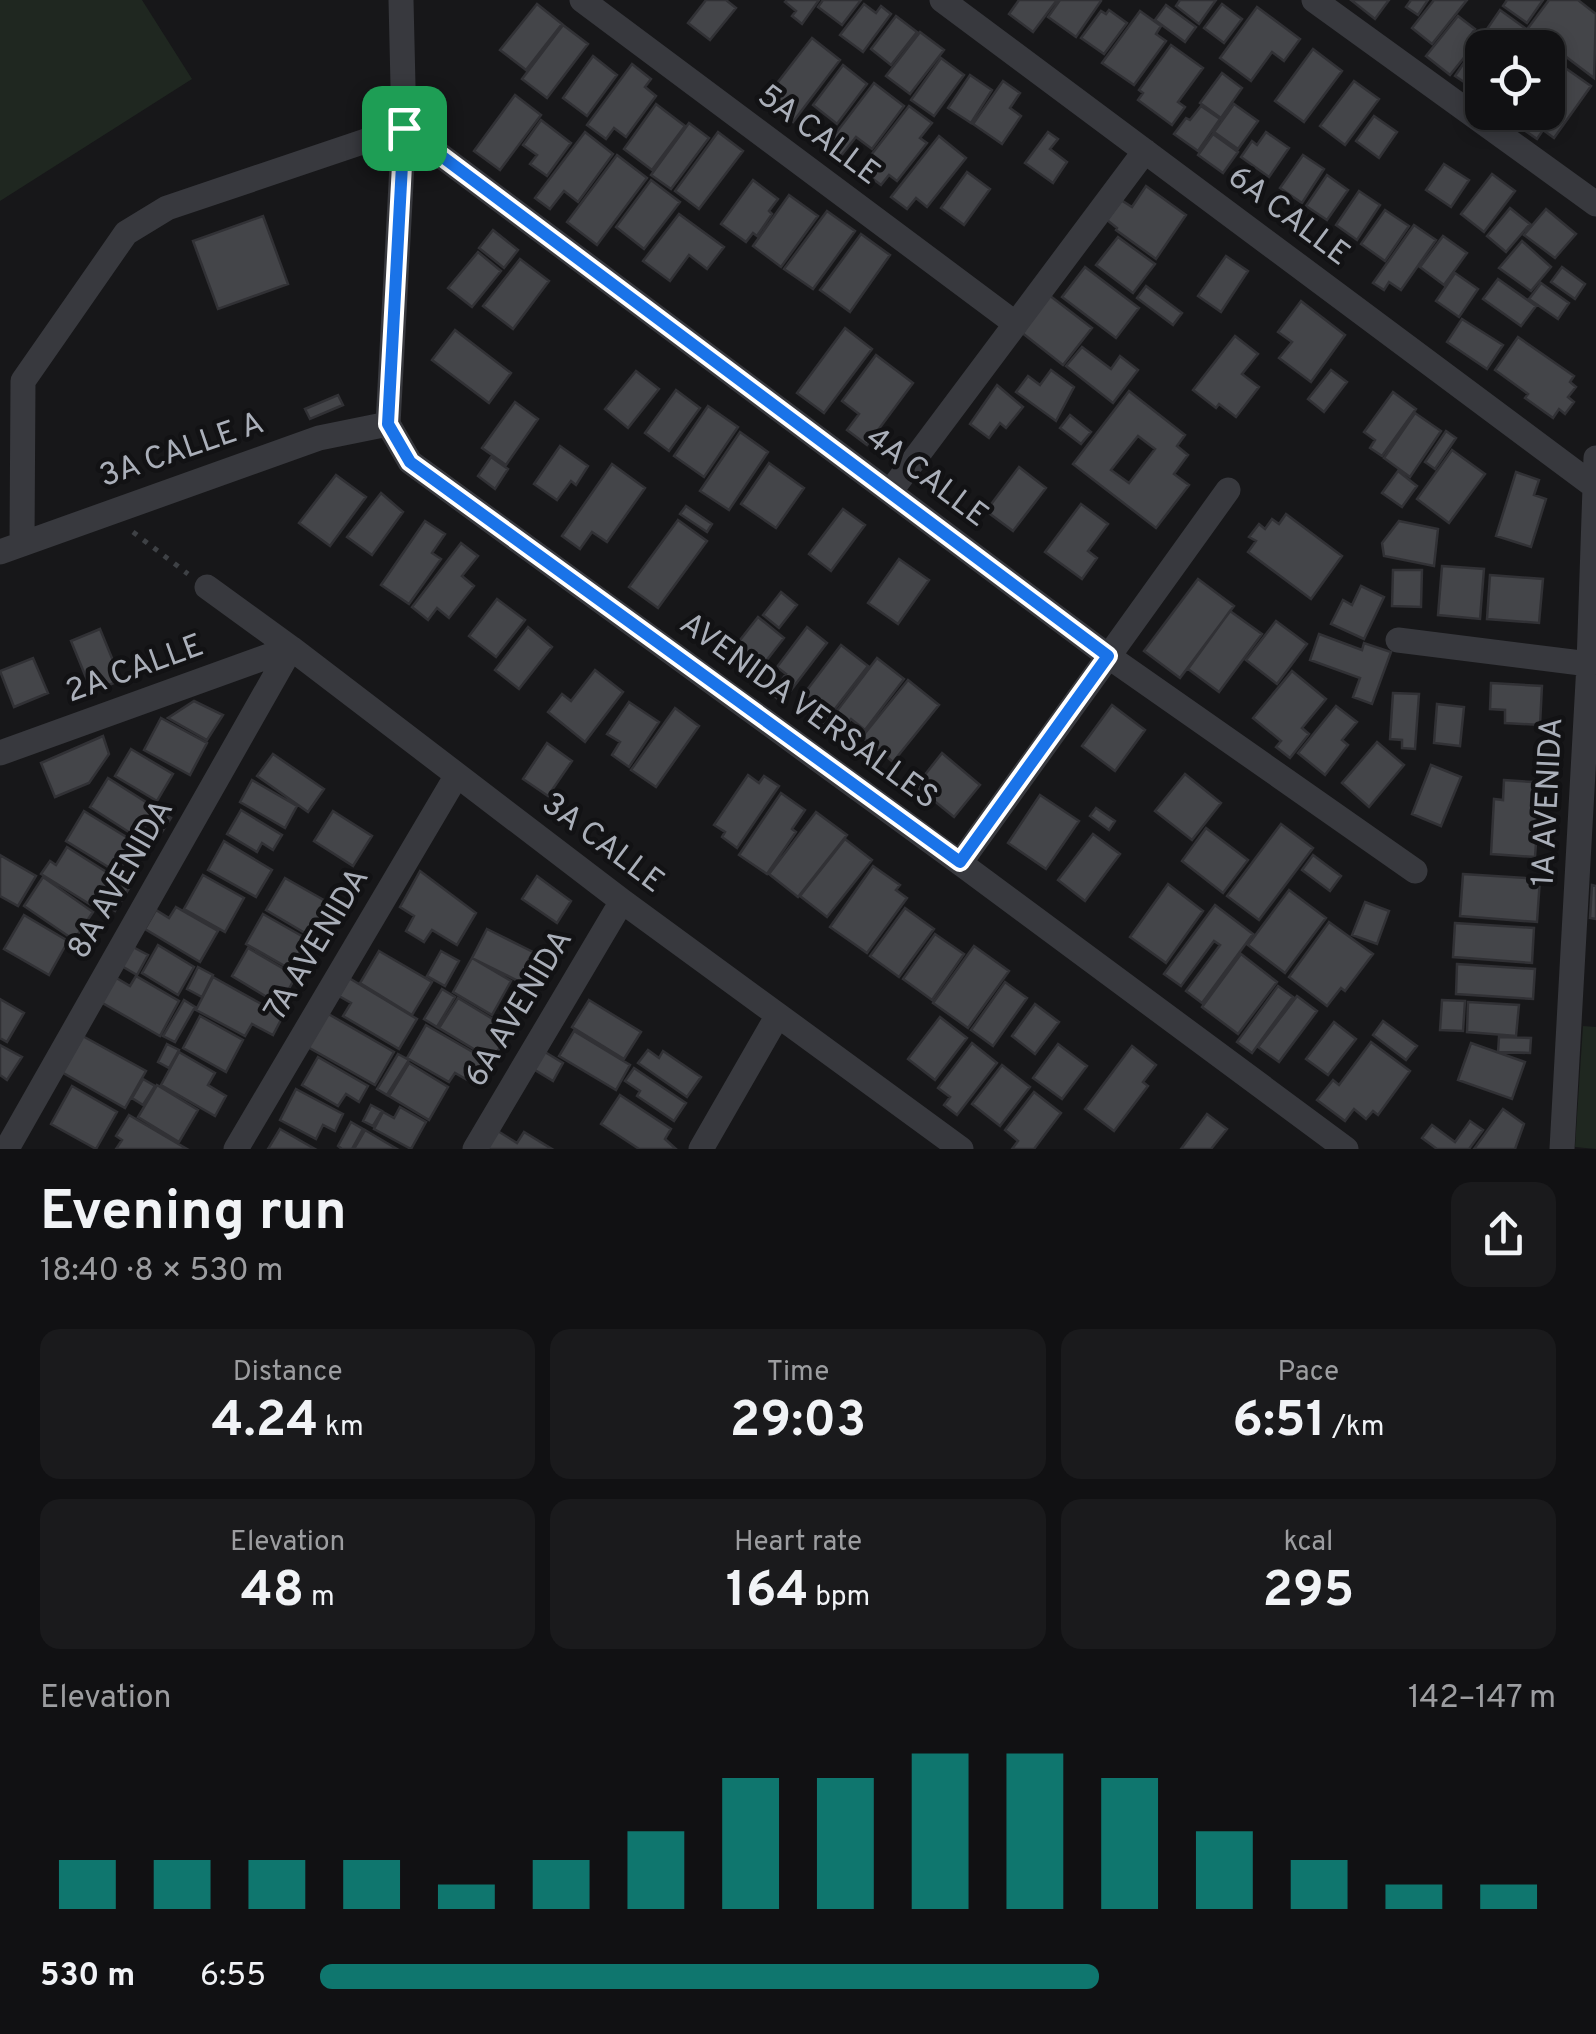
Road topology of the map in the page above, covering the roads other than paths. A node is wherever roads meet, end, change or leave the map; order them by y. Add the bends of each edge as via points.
1 (401, 0) edge
2 (582, 0) edge
3 (942, 0) edge
4 (1314, 0) edge
5 (404, 128) junction
6 (1146, 151) junction
7 (1596, 204) edge
8 (1016, 324) junction
9 (388, 424) junction
10 (1596, 458) edge
11 (1594, 486) edge
12 (1228, 490) dead end
13 (890, 492) junction
14 (11, 548) edge
15 (206, 587) road end
16 (1398, 640) dead end
17 (291, 648) junction
18 (1108, 656) junction
19 (1589, 664) junction
20 (0, 753) edge
21 (457, 775) junction
22 (960, 862) junction
23 (1416, 871) dead end
24 (622, 901) junction
25 (778, 1015) junction
26 (9, 1145) edge
27 (950, 1146) edge
28 (236, 1149) edge
29 (475, 1149) edge
30 (701, 1149) edge
31 (1346, 1149) edge
32 (1562, 1149) edge

1 - 5 street
2 - 8 street, 5A CALLE
3 - 6 street, 6A CALLE
4 - 7 street
5 - 9 street
5 - 13 street, 4A CALLE
5 - 14 street via 168,208 126,233 23,381
6 - 8 street
6 - 11 street, 6A CALLE
8 - 13 street
9 - 14 street, 3A CALLE A via 319,438
9 - 22 street, AVENIDA VERSALLES via 410,462
10 - 11 street, 1A AVENIDA
11 - 19 street, 1A AVENIDA
12 - 18 street
13 - 18 street, 4A CALLE
15 - 17 street, 3A CALLE
16 - 19 street
17 - 20 street, 2A CALLE
17 - 21 street, 3A CALLE
17 - 26 street, 8A AVENIDA
18 - 22 street
18 - 23 street, 4A CALLE
19 - 32 street, 1A AVENIDA
21 - 24 street, 3A CALLE
21 - 28 street, 7A AVENIDA
22 - 31 street, AVENIDA VERSALLES
24 - 25 street, 3A CALLE
24 - 29 street, 6A AVENIDA
25 - 27 street, 3A CALLE
25 - 30 street

